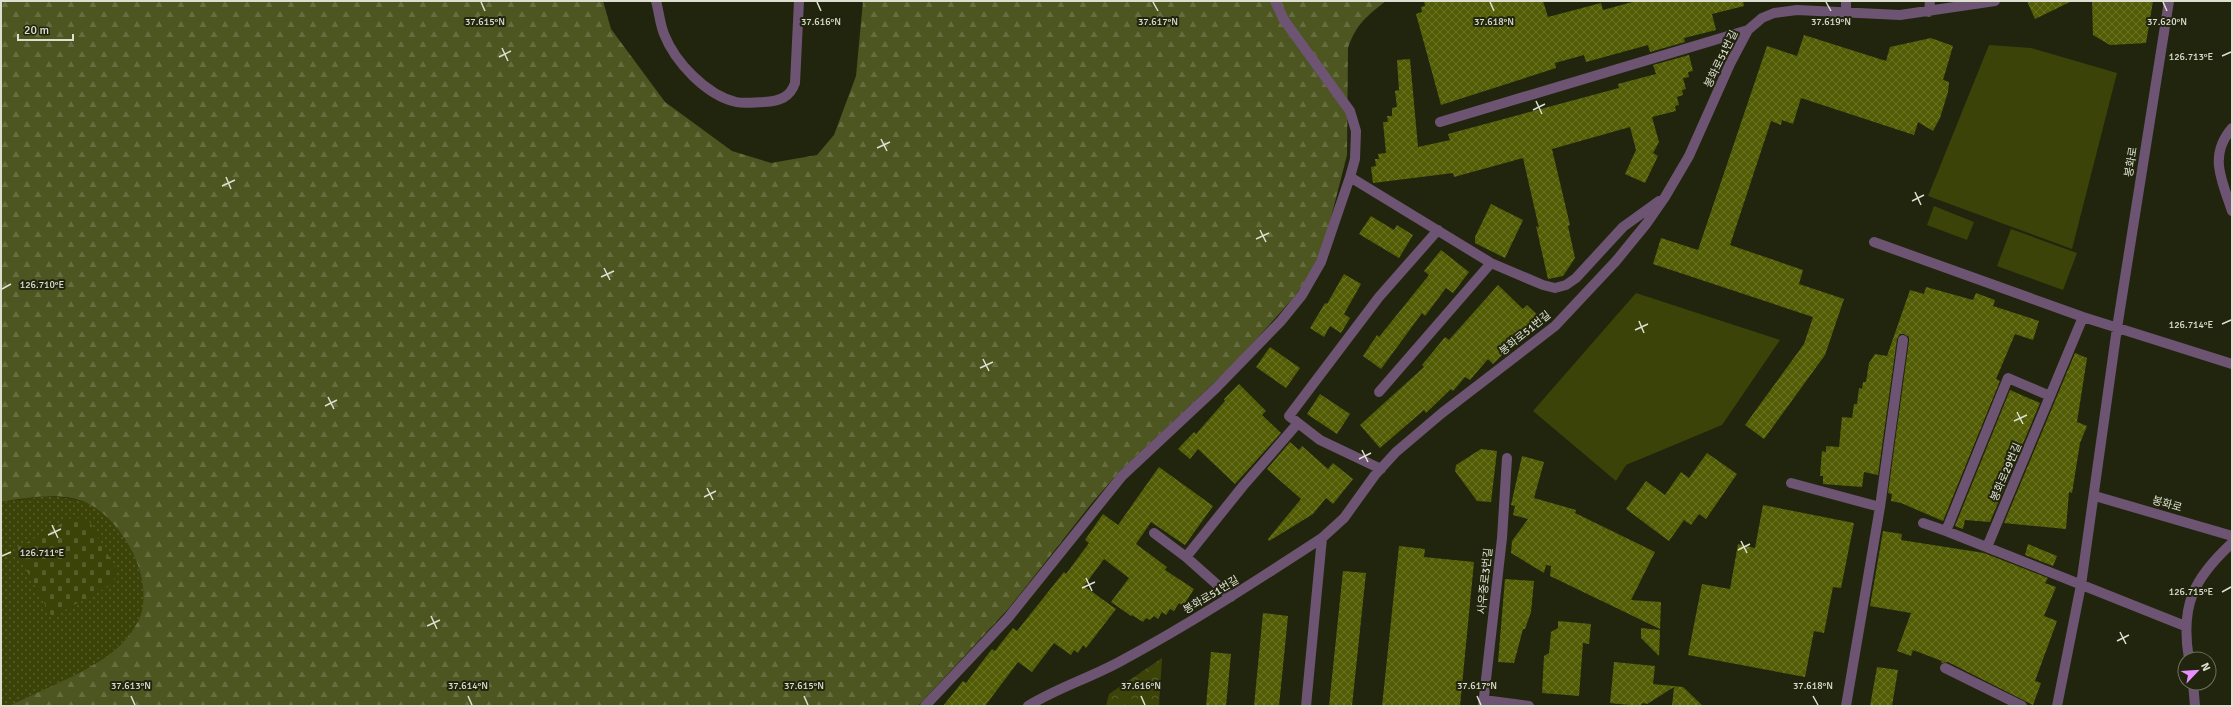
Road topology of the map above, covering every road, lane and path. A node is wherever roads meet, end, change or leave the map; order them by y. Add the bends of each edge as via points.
1 (656, 1) edge
2 (799, 1) edge
3 (1275, 1) edge
4 (1846, 1) edge
5 (1930, 1) edge
6 (1995, 1) edge
7 (2170, 1) edge
8 (1929, 12) junction
9 (1846, 13) junction
10 (1748, 30) junction
11 (1440, 122) dead end
12 (2232, 128) edge
13 (1350, 177) junction
14 (1665, 197) junction
15 (2232, 211) edge
16 (1438, 230) junction
17 (1874, 242) dead end
18 (1491, 263) junction
19 (2083, 317) junction
20 (2117, 328) junction
21 (1903, 340) dead end
22 (2232, 364) edge
23 (1378, 392) dead end
24 (2050, 396) junction
25 (1298, 423) junction
26 (1507, 458) dead end
27 (1381, 469) junction
28 (1791, 483) dead end
29 (2095, 496) junction
30 (1880, 507) junction
31 (1923, 524) dead end
32 (1946, 531) junction
33 (1154, 533) dead end
34 (2232, 536) edge
35 (1322, 538) junction
36 (2232, 543) edge
37 (1987, 547) junction
38 (1186, 557) junction
39 (2081, 585) junction
40 (1231, 597) junction
41 (2185, 626) junction
42 (2188, 651) edge
43 (1945, 668) dead end
44 (2194, 691) edge
45 (1484, 703) edge
46 (925, 706) edge
47 (1028, 706) edge
48 (1306, 706) edge
49 (1529, 706) edge
50 (1846, 706) edge
51 (2022, 706) edge
52 (2058, 706) edge
53 (2195, 706) edge

1 - 2 street via 663,32 680,61 710,89 737,103 777,101 792,92 795,83
3 - 13 street via 1284,20 1350,111 1357,142
4 - 9 street
5 - 8 street
6 - 8 street, 봉화로51번길
7 - 20 street, 봉화로
8 - 9 street, 봉화로51번길 via 1900,15
9 - 10 street, 봉화로51번길 via 1797,10 1774,13 1762,18
10 - 11 street
10 - 14 street, 봉화로51번길 via 1689,156
12 - 15 street via 2222,141 2218,155 2221,177
13 - 16 street, 봉화로51번길
13 - 46 street via 1329,243 1313,279 1302,295 1247,357 1122,476 1012,613
14 - 18 street, 봉화로51번길 via 1623,227 1566,285 1555,288 1543,285
14 - 27 street, 봉화로51번길 via 1616,260 1555,326 1417,433
16 - 18 street, 봉화로51번길
16 - 25 street via 1375,302 1289,416
17 - 19 street
18 - 23 street
19 - 20 street
19 - 24 street, 봉화로29번길
20 - 22 street
20 - 29 street, 봉화로
21 - 30 street
24 - 32 street via 2008,378
24 - 37 street, 봉화로29번길
25 - 27 street via 1320,440
25 - 38 street
26 - 45 street, 사우중로3번길 via 1502,538
27 - 35 street, 봉화로51번길 via 1344,518
28 - 30 street
29 - 34 street, 봉화로
29 - 39 street, 봉화로
30 - 50 street
31 - 32 street
32 - 37 street
33 - 38 street
35 - 40 street, 봉화로51번길
35 - 48 street
36 - 41 street via 2203,576 2187,610
37 - 39 street
38 - 40 street
39 - 41 street
39 - 52 street, 봉화로
40 - 47 street, 봉화로51번길 via 1119,662 1064,686
41 - 42 street
43 - 51 street
44 - 53 street
45 - 49 street

